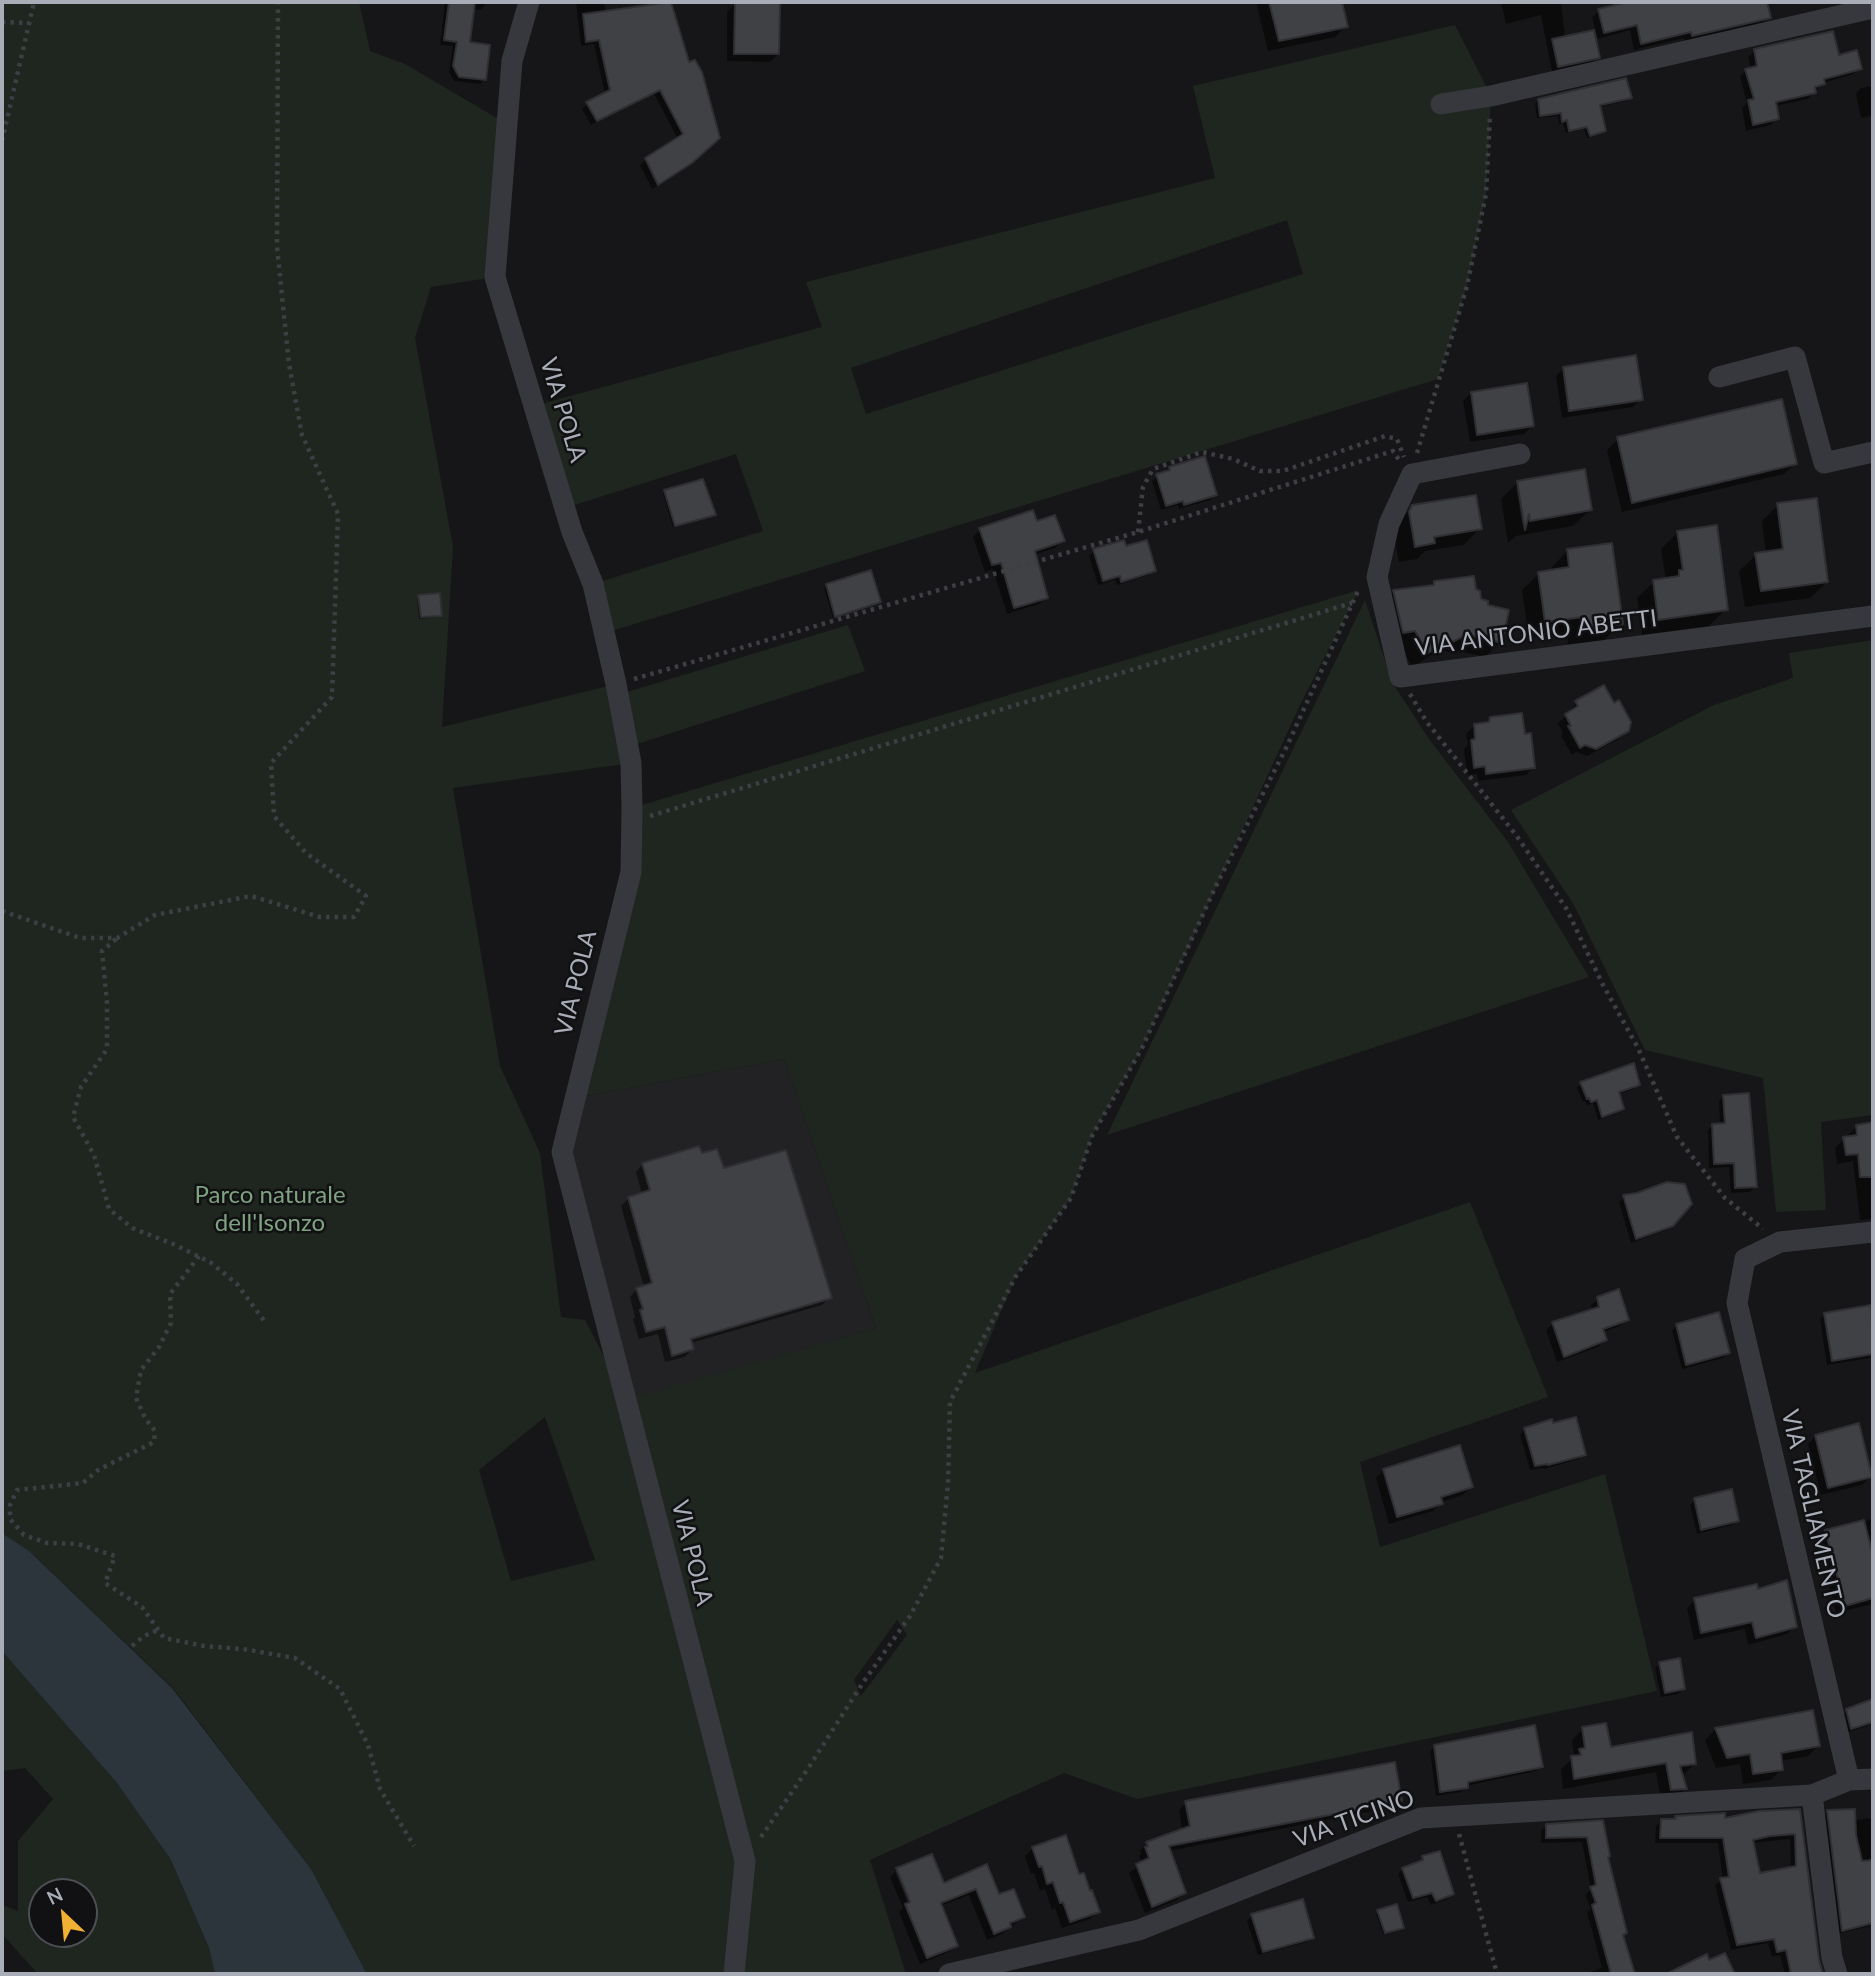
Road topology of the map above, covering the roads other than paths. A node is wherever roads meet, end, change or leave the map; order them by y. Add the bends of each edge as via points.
1 (529, 2) edge
2 (1873, 8) edge
3 (1441, 104) dead end
4 (1719, 377) dead end
5 (1873, 452) edge
6 (1520, 454) dead end
7 (1873, 616) edge
8 (1873, 1232) edge
9 (1873, 1779) edge
10 (1849, 1780) junction
11 (1812, 1795) junction
12 (734, 1974) edge
13 (949, 1974) edge
14 (1837, 1974) edge

1 - 12 street, VIA POLA via 512,61 495,277 572,532 593,584 631,763 631,872 562,1152 744,1861
2 - 3 street
4 - 5 street via 1795,357 1824,463
6 - 7 street, VIA ANTONIO ABETTI via 1412,474 1389,524 1377,577 1400,677
8 - 10 street, VIA TAGLIAMENTO via 1780,1242 1745,1259 1737,1303
9 - 10 street, VIA TICINO
10 - 11 street, VIA TICINO
11 - 13 street, VIA TICINO via 1421,1818 1139,1930
11 - 14 street

